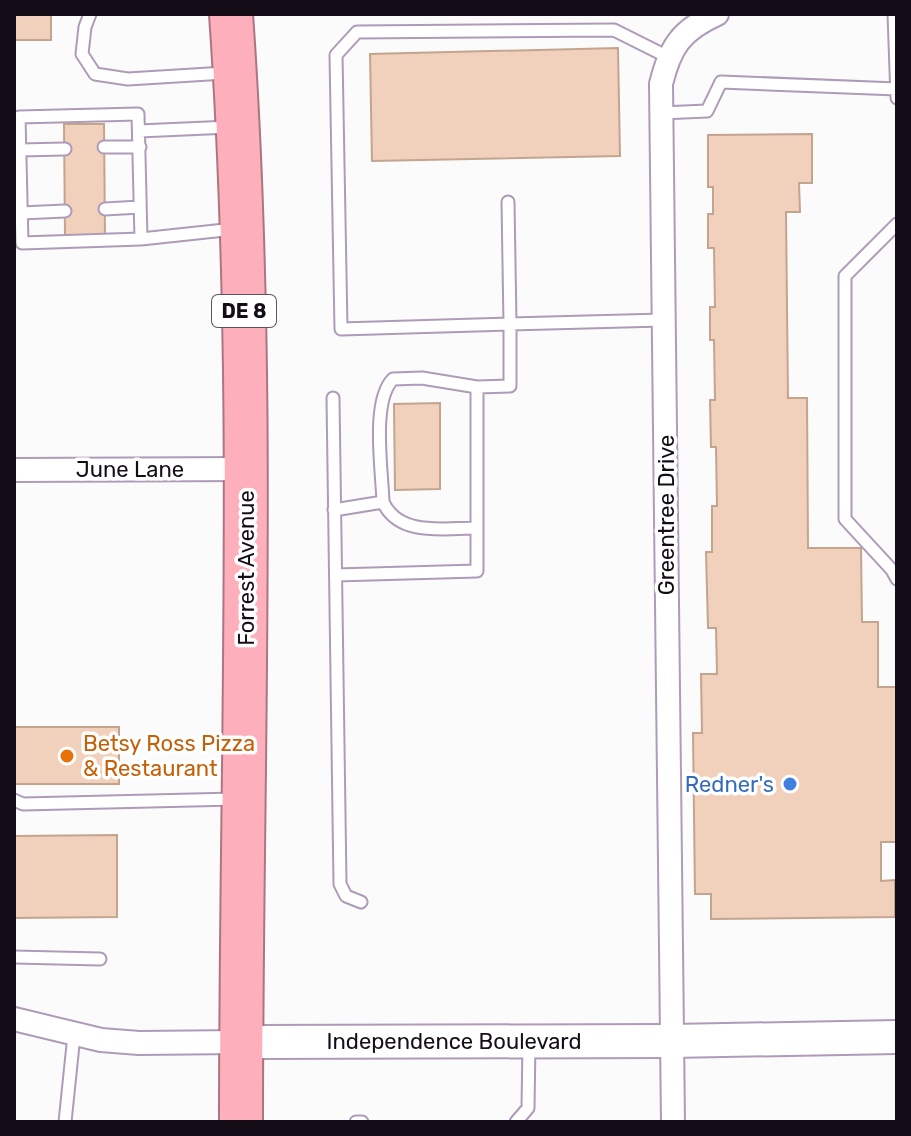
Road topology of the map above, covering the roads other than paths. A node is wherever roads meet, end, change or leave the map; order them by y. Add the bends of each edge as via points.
1 (90, 14) edge
2 (231, 14) edge
3 (894, 14) edge
4 (706, 17) edge
5 (668, 57) junction
6 (235, 73) junction
7 (897, 89) edge
8 (897, 98) edge
9 (661, 113) junction
10 (239, 127) junction
11 (139, 131) junction
12 (104, 147) dead end
13 (140, 147) junction
14 (65, 149) dead end
15 (19, 150) junction
16 (508, 202) dead end
17 (140, 207) junction
18 (105, 209) dead end
19 (65, 211) dead end
20 (21, 213) junction
21 (897, 224) edge
22 (242, 229) junction
23 (141, 239) junction
24 (663, 320) junction
25 (510, 324) junction
26 (477, 387) junction
27 (333, 398) dead end
28 (246, 469) junction
29 (14, 470) edge
30 (383, 502) junction
31 (334, 510) junction
32 (477, 528) junction
33 (336, 575) junction
34 (897, 579) edge
35 (244, 799) junction
36 (14, 800) edge
37 (361, 902) dead end
38 (14, 957) edge
39 (100, 959) dead end
40 (14, 1019) edge
41 (74, 1035) junction
42 (897, 1037) edge
43 (529, 1041) junction
44 (671, 1041) junction
45 (241, 1042) junction
46 (65, 1122) edge
47 (241, 1122) edge
48 (356, 1122) edge
49 (362, 1122) edge
50 (516, 1122) edge
51 (673, 1122) edge

1 - 6 lane via 82,54 95,74 128,79
2 - 6 highway, Forrest Avenue / DE 8
3 - 7 lane
4 - 5 street via 682,36
5 - 9 street, Greentree Drive
5 - 25 lane via 614,30 357,32 336,55 341,329
6 - 10 highway, Forrest Avenue / DE 8
7 - 8 lane
7 - 9 lane via 721,82 707,111
9 - 24 street, Greentree Drive
10 - 11 lane
10 - 22 highway, Forrest Avenue / DE 8
11 - 13 lane
11 - 15 lane via 138,114 19,117
12 - 13 lane
13 - 17 lane
14 - 15 lane
15 - 20 lane
16 - 25 lane
17 - 18 lane
17 - 23 lane
19 - 20 lane
20 - 23 lane via 22,243
21 - 34 lane via 845,276 845,519
22 - 23 lane
22 - 28 highway, Forrest Avenue / DE 8
24 - 25 lane
24 - 44 street, Greentree Drive
25 - 26 lane via 510,386
26 - 30 lane via 422,378 393,379 385,387 380,410
26 - 32 lane
27 - 31 lane
28 - 29 street, June Lane
28 - 35 highway, Forrest Avenue / DE 8
30 - 31 lane
30 - 32 lane via 390,516 413,528
31 - 33 lane
32 - 33 lane via 477,571
33 - 37 lane via 340,884 346,896
35 - 36 lane via 23,804
35 - 45 highway, Forrest Avenue / DE 8
38 - 39 lane
40 - 41 street, Independence Boulevard
41 - 45 street, Independence Boulevard via 139,1043
41 - 46 lane
42 - 44 street, Independence Boulevard
43 - 44 street, Independence Boulevard
43 - 45 street, Independence Boulevard
43 - 50 lane via 528,1108
44 - 51 street, Greentree Drive
45 - 47 highway, Forrest Avenue / DE 8
48 - 49 lane

